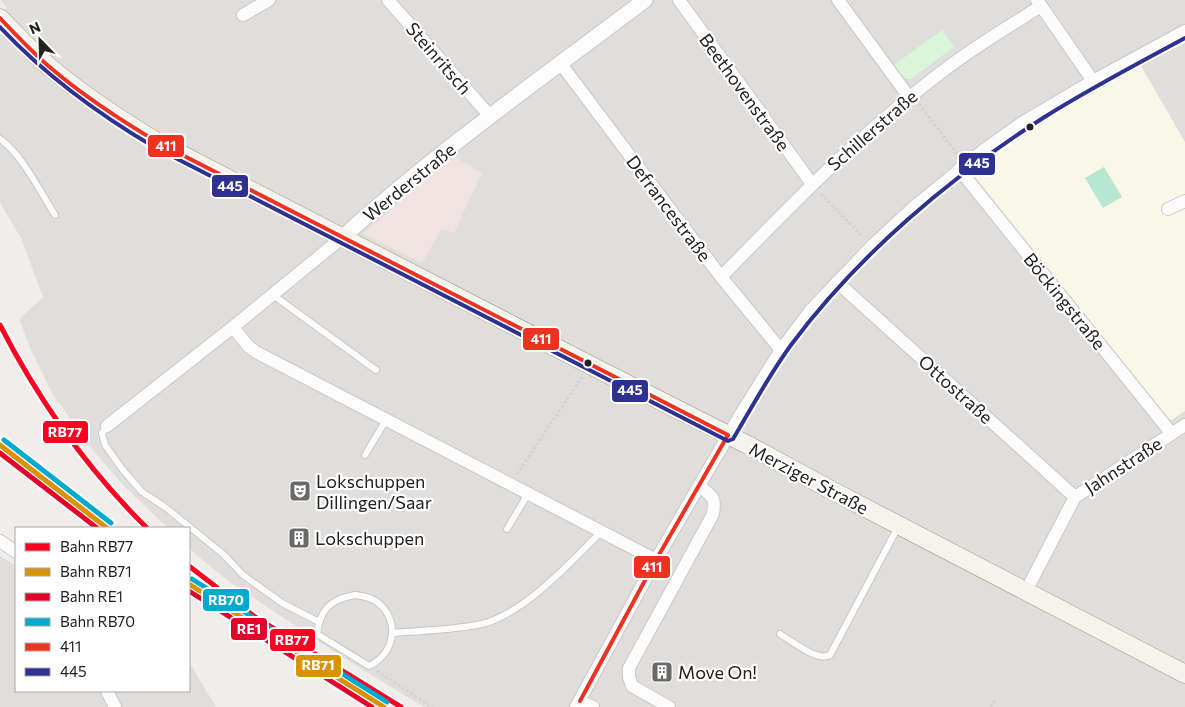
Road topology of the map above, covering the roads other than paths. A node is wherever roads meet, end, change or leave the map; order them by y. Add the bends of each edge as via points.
1 (269, 0) edge
2 (388, 0) edge
3 (645, 0) edge
4 (679, 0) edge
5 (838, 0) edge
6 (1039, 3) edge
7 (244, 15) dead end
8 (0, 18) edge
9 (1185, 31) edge
10 (561, 64) junction
11 (1093, 81) junction
12 (911, 96) junction
13 (490, 116) junction
14 (0, 139) edge
15 (962, 167) junction
16 (812, 184) junction
17 (1185, 201) edge
18 (1168, 209) dead end
19 (55, 216) dead end
20 (343, 237) junction
21 (721, 277) junction
22 (836, 282) junction
23 (272, 295) junction
24 (233, 328) junction
25 (781, 350) junction
26 (376, 370) dead end
27 (386, 420) junction
28 (107, 426) joint
29 (1185, 426) edge
30 (1172, 434) junction
31 (728, 435) junction
32 (366, 454) dead end
33 (698, 486) junction
34 (528, 494) junction
35 (1075, 497) junction
36 (899, 525) junction
37 (190, 527) edge
38 (190, 527) edge
39 (507, 529) dead end
40 (601, 532) junction
41 (0, 541) edge
42 (15, 551) edge
43 (656, 560) junction
44 (1026, 591) junction
45 (319, 622) junction
46 (392, 633) junction
47 (780, 634) dead end
48 (1185, 674) edge
49 (108, 692) edge
50 (578, 704) edge
51 (115, 707) edge
52 (593, 707) edge
53 (668, 707) edge

1 - 7 street
2 - 13 street, Steinritsch
3 - 10 street, Werderstraße
4 - 16 street, Beethovenstraße
5 - 12 street
6 - 11 street
6 - 12 street, Schillerstraße
8 - 20 main road, Merziger Straße via 53,70 124,122
9 - 11 street
10 - 13 street, Werderstraße
10 - 21 street, Defrancestraße
11 - 15 street via 1022,123
12 - 16 street, Schillerstraße
13 - 20 street, Werderstraße
14 - 19 lane via 28,171
15 - 22 street via 913,208
15 - 30 street, Böckingstraße
16 - 21 street, Schillerstraße
17 - 18 street
20 - 23 street, Werderstraße
20 - 31 main road, Merziger Straße
21 - 25 street, Defrancestraße
22 - 25 street via 793,331
22 - 35 street, Ottostraße
23 - 24 street, Werderstraße
23 - 26 lane
24 - 27 street via 256,352
24 - 28 street, Werderstraße
25 - 31 street
27 - 32 lane
27 - 34 street
28 - 38 lane via 102,433 105,445 123,470 142,492
29 - 30 street, Jahnstraße
30 - 35 street, Jahnstraße
31 - 33 street
31 - 36 main road, Merziger Straße
33 - 43 street
33 - 53 street via 715,502 713,514 629,668 632,686
34 - 39 lane
34 - 40 street
35 - 44 street, Jahnstraße
36 - 44 main road, Merziger Straße
36 - 47 lane via 830,655 817,656
37 - 45 lane via 243,575 282,603
40 - 43 street
40 - 46 lane via 537,594 510,612 478,625
41 - 42 street
43 - 50 street
44 - 48 main road, Merziger Straße
45 - 46 lane via 324,611 337,600 354,595 366,596 386,611
45 - 46 lane via 317,634 369,666 385,655
49 - 51 street
50 - 52 street

